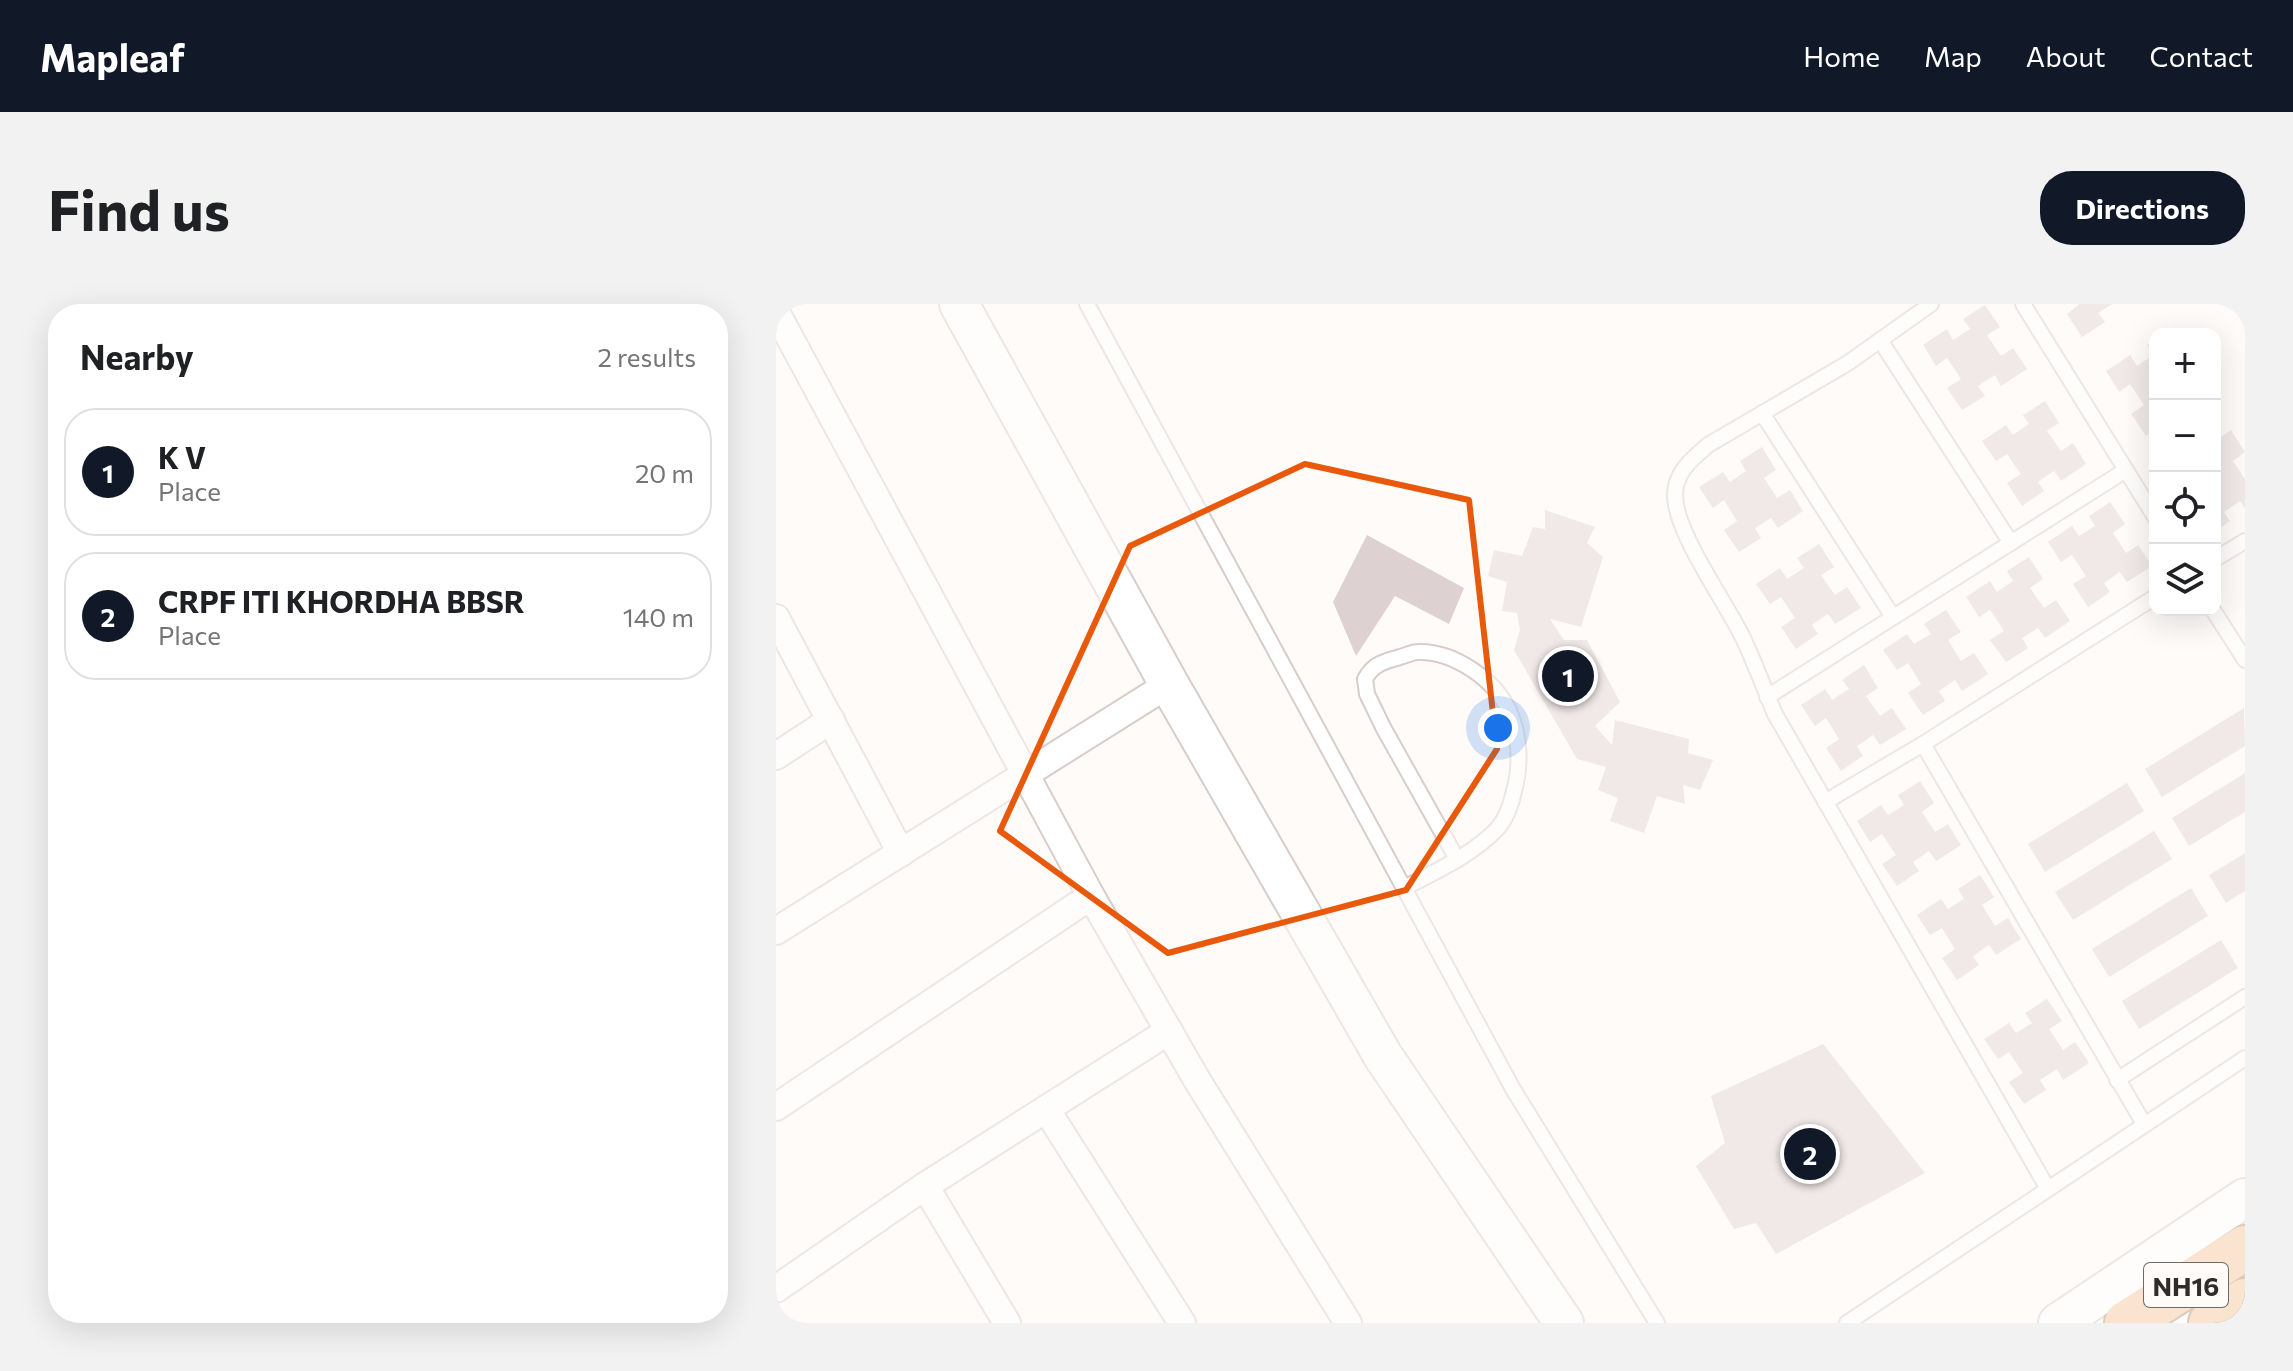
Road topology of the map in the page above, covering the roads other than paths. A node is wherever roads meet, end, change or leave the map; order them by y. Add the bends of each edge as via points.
1 (959, 304) edge
2 (1087, 304) edge
3 (1931, 304) edge
4 (2023, 304) edge
5 (776, 312) edge
6 (1880, 340) junction
7 (1762, 413) junction
8 (2126, 470) junction
9 (2149, 507) edge
10 (2245, 541) edge
11 (2011, 543) junction
12 (2221, 555) edge
13 (2149, 601) edge
14 (2217, 616) edge
15 (1893, 617) junction
16 (776, 618) edge
17 (2245, 660) edge
18 (1169, 684) junction
19 (1767, 697) junction
20 (831, 720) junction
21 (1923, 744) junction
22 (776, 756) edge
23 (1027, 773) junction
24 (1825, 802) junction
25 (901, 853) junction
26 (1457, 859) junction
27 (1404, 888) junction
28 (1091, 896) junction
29 (776, 931) edge
30 (2245, 997) edge
31 (1169, 1031) junction
32 (2245, 1058) edge
33 (2117, 1080) junction
34 (776, 1107) edge
35 (1046, 1109) junction
36 (2144, 1124) junction
37 (925, 1186) junction
38 (2048, 1189) junction
39 (2245, 1198) edge
40 (2245, 1248) edge
41 (776, 1289) edge
42 (2245, 1301) edge
43 (1007, 1323) edge
44 (1182, 1323) edge
45 (1348, 1323) edge
46 (1564, 1323) edge
47 (1657, 1323) edge
48 (1847, 1323) edge
49 (2058, 1323) edge
50 (2127, 1323) edge
51 (2211, 1323) edge

1 - 18 street
2 - 27 lane
3 - 6 lane
4 - 8 lane
5 - 23 street
6 - 7 lane
6 - 11 lane
7 - 15 lane
7 - 19 lane via 1689,461 1675,496 1682,526 1744,639
8 - 9 lane
8 - 11 lane
10 - 12 lane
11 - 15 lane
13 - 21 lane
14 - 17 lane
15 - 19 lane
16 - 20 street
18 - 23 street
18 - 46 street via 1383,1056
19 - 24 lane
20 - 22 street
20 - 25 street
21 - 24 lane
21 - 33 lane
23 - 25 street
23 - 28 street
24 - 38 lane
25 - 29 street
26 - 26 lane via 1497,829 1510,806 1518,748 1511,713 1496,689 1449,658 1417,652 1379,663 1365,679 1367,694
26 - 27 lane
27 - 47 lane via 1513,1089
28 - 31 street
28 - 34 street
30 - 33 lane
31 - 35 street
31 - 45 street
32 - 36 lane
33 - 36 lane
35 - 37 street
35 - 44 street
36 - 38 lane
37 - 41 street
37 - 43 street
38 - 48 lane
39 - 49 street
40 - 50 highway, NH16
42 - 51 highway, NH16

